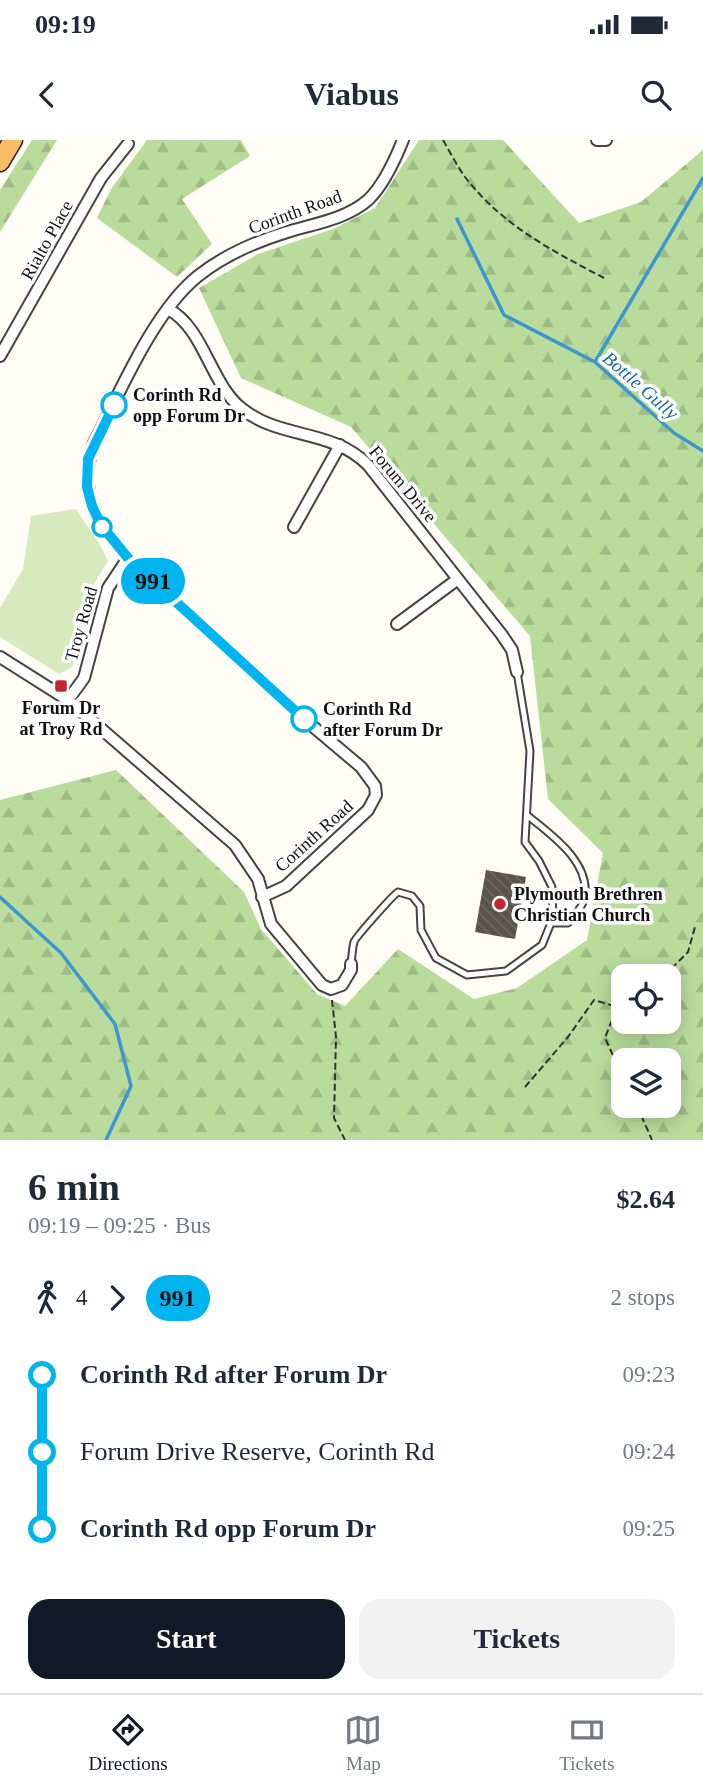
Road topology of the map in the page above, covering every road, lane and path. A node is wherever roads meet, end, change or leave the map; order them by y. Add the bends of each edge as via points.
1 (13, 140) edge
2 (402, 140) edge
3 (443, 140) edge
4 (597, 140) edge
5 (606, 140) edge
6 (128, 144) dead end
7 (0, 162) edge
8 (604, 278) dead end
9 (168, 309) junction
10 (0, 356) edge
11 (340, 445) junction
12 (294, 527) dead end
13 (128, 558) junction
14 (458, 579) junction
15 (397, 624) dead end
16 (0, 657) edge
17 (517, 672) joint
18 (68, 700) junction
19 (528, 816) junction
20 (262, 897) junction
21 (551, 923) junction
22 (695, 927) dead end
23 (351, 964) joint
24 (676, 964) edge
25 (331, 989) junction
26 (611, 1005) edge
27 (611, 1022) edge
28 (611, 1051) edge
29 (525, 1087) dead end
30 (642, 1118) edge
31 (345, 1140) edge
32 (652, 1140) edge

1 - 7 highway
2 - 9 street, Corinth Road via 379,186 359,206 214,265
3 - 8 path via 464,176 494,210 535,242
4 - 5 street
6 - 10 street, Rialto Place via 101,178
9 - 11 street, Forum Drive via 191,331 239,407 268,425
9 - 13 street, Corinth Road via 88,459 92,506
11 - 12 street
11 - 14 street, Forum Drive via 368,465
13 - 18 street, Troy Road via 108,588 84,678
13 - 20 street, Corinth Road via 361,767 375,786 368,810 286,886
14 - 15 street
14 - 17 street, Forum Drive via 508,642
16 - 18 street
17 - 19 lane via 530,751
18 - 20 street via 235,845 252,867
19 - 21 lane via 525,842 552,887
19 - 21 lane via 568,850 584,878 584,901 568,923
20 - 25 street via 271,924 322,985
21 - 23 lane via 542,945 506,971 467,975 436,958 421,930 420,906 412,896 398,892 354,940
22 - 24 path via 688,952
23 - 25 street via 342,985
25 - 31 path via 336,1037 334,1118
26 - 29 path via 594,1000
27 - 28 path via 605,1038
30 - 32 path

